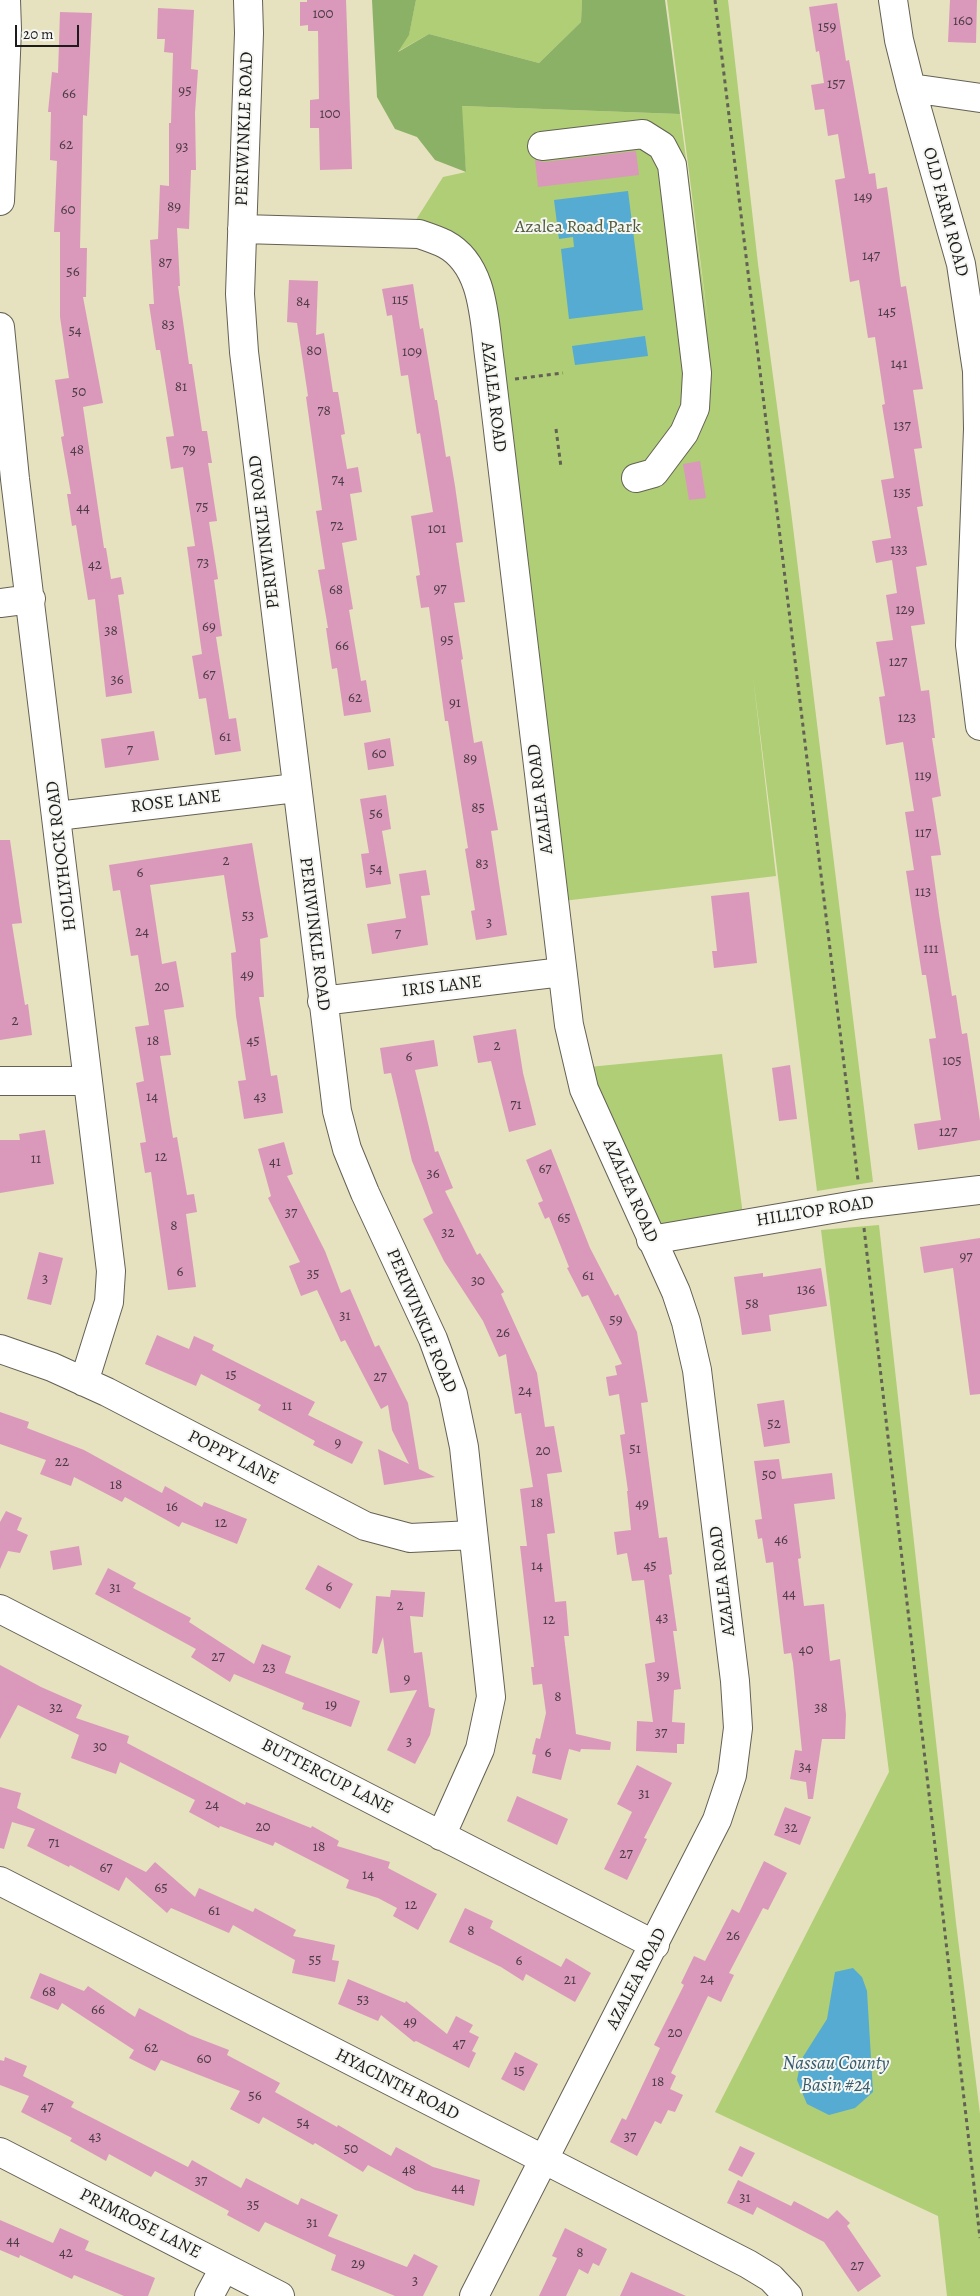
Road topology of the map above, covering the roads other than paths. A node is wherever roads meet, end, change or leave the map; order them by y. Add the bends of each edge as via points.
1 (6, 0) edge
2 (248, 0) edge
3 (893, 0) edge
4 (911, 88) junction
5 (980, 98) edge
6 (542, 146) dead end
7 (0, 201) edge
8 (242, 229) junction
9 (0, 327) edge
10 (636, 478) dead end
11 (31, 599) junction
12 (0, 603) edge
13 (980, 726) edge
14 (296, 788) junction
15 (57, 816) junction
16 (562, 972) junction
17 (322, 1001) junction
18 (0, 1081) edge
19 (88, 1081) junction
20 (980, 1190) edge
21 (651, 1240) junction
22 (0, 1349) edge
23 (84, 1382) junction
24 (473, 1535) junction
25 (0, 1609) edge
26 (441, 1836) junction
27 (0, 1881) edge
28 (655, 1945) junction
29 (0, 2152) edge
30 (544, 2160) junction
31 (224, 2268) junction
32 (209, 2296) edge
33 (280, 2296) edge
34 (474, 2296) edge
35 (788, 2296) edge

1 - 7 street
2 - 8 street, PERIWINKLE ROAD
3 - 4 street, OLD FARM ROAD
4 - 5 street
4 - 13 street, OLD FARM ROAD via 961,264 977,371 970,645
6 - 10 street via 643,134 662,146 672,165 697,373 695,408 684,433 654,473
8 - 14 street, PERIWINKLE ROAD via 240,294 244,352
8 - 16 street, AZALEA ROAD via 420,234 455,251 475,280 482,302
9 - 11 street, HOLLYHOCK ROAD
11 - 12 street
11 - 15 street, HOLLYHOCK ROAD
14 - 15 street, ROSE LANE
14 - 17 street, PERIWINKLE ROAD
15 - 19 street, HOLLYHOCK ROAD
16 - 17 street, IRIS LANE
16 - 21 street, AZALEA ROAD via 568,1025 584,1089
17 - 24 street, PERIWINKLE ROAD via 336,1111 347,1149 433,1339 453,1394 464,1447
18 - 19 street
19 - 23 street, HOLLYHOCK ROAD via 111,1271 109,1302
20 - 21 street, HILLTOP ROAD via 861,1204
21 - 28 street, AZALEA ROAD via 678,1299 697,1370 738,1728 732,1775 717,1820
22 - 23 street, POPPY LANE
23 - 24 street, POPPY LANE via 365,1526 410,1538
24 - 26 street, PERIWINKLE ROAD via 490,1697 480,1750
25 - 26 street, BUTTERCUP LANE
26 - 28 street, BUTTERCUP LANE
27 - 30 street, HYACINTH ROAD
28 - 30 street, AZALEA ROAD
29 - 31 street, PRIMROSE LANE
30 - 34 street, AZALEA ROAD
30 - 35 street, HYACINTH ROAD via 748,2264 771,2278
31 - 32 street
31 - 33 street, PRIMROSE LANE

